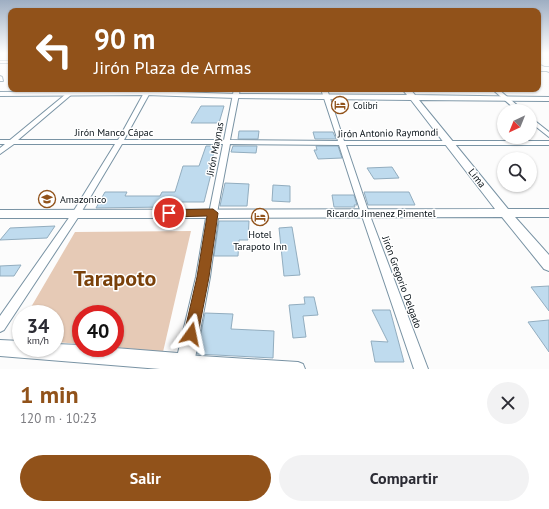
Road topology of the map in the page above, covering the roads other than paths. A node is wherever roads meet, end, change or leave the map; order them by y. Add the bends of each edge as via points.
1 (49, 92) edge
2 (72, 92) edge
3 (146, 92) edge
4 (192, 92) edge
5 (408, 92) edge
6 (499, 92) edge
7 (236, 93) edge
8 (326, 93) edge
9 (1, 94) edge
10 (413, 98) junction
11 (506, 98) junction
12 (549, 99) edge
13 (513, 104) edge
14 (537, 125) edge
15 (549, 135) edge
16 (0, 142) edge
17 (120, 142) junction
18 (227, 142) junction
19 (448, 142) junction
20 (11, 143) junction
21 (343, 143) junction
22 (549, 143) edge
23 (0, 152) edge
24 (213, 213) junction
25 (365, 213) junction
26 (505, 213) junction
27 (549, 213) edge
28 (0, 214) edge
29 (76, 214) junction
30 (549, 265) edge
31 (0, 326) edge
32 (0, 348) edge
33 (185, 366) edge
34 (298, 369) edge
35 (421, 369) edge

1 - 9 street
2 - 20 street
3 - 17 street
4 - 7 street
5 - 10 street, Lima
6 - 11 street
7 - 8 street
7 - 18 street, Jirón Maynas
8 - 10 street
8 - 21 street, Jirón Gregorio Delgado
10 - 11 street
10 - 19 street, Lima
11 - 12 street
11 - 13 street
14 - 15 street
16 - 20 street, Jirón Manco Cápac
17 - 18 street, Jirón Manco Cápac
17 - 20 street, Jirón Manco Cápac
17 - 29 street
18 - 21 street, Jirón Antonio Raymondi
18 - 24 street, Jirón Maynas
19 - 21 street, Jirón Antonio Raymondi
19 - 22 street, Jirón Antonio Raymondi
19 - 26 street, Lima
20 - 23 street
21 - 25 street, Jirón Gregorio Delgado
24 - 25 street, Ricardo Jimenez Pimentel
24 - 29 street, Ricardo Jimenez Pimentel
24 - 33 street
25 - 26 street, Ricardo Jimenez Pimentel
25 - 35 street, Jirón Gregorio Delgado
26 - 27 street, Ricardo Jimenez Pimentel
26 - 30 street, Lima
28 - 29 street, Ricardo Jimenez Pimentel
29 - 31 street
32 - 33 street
33 - 34 street

